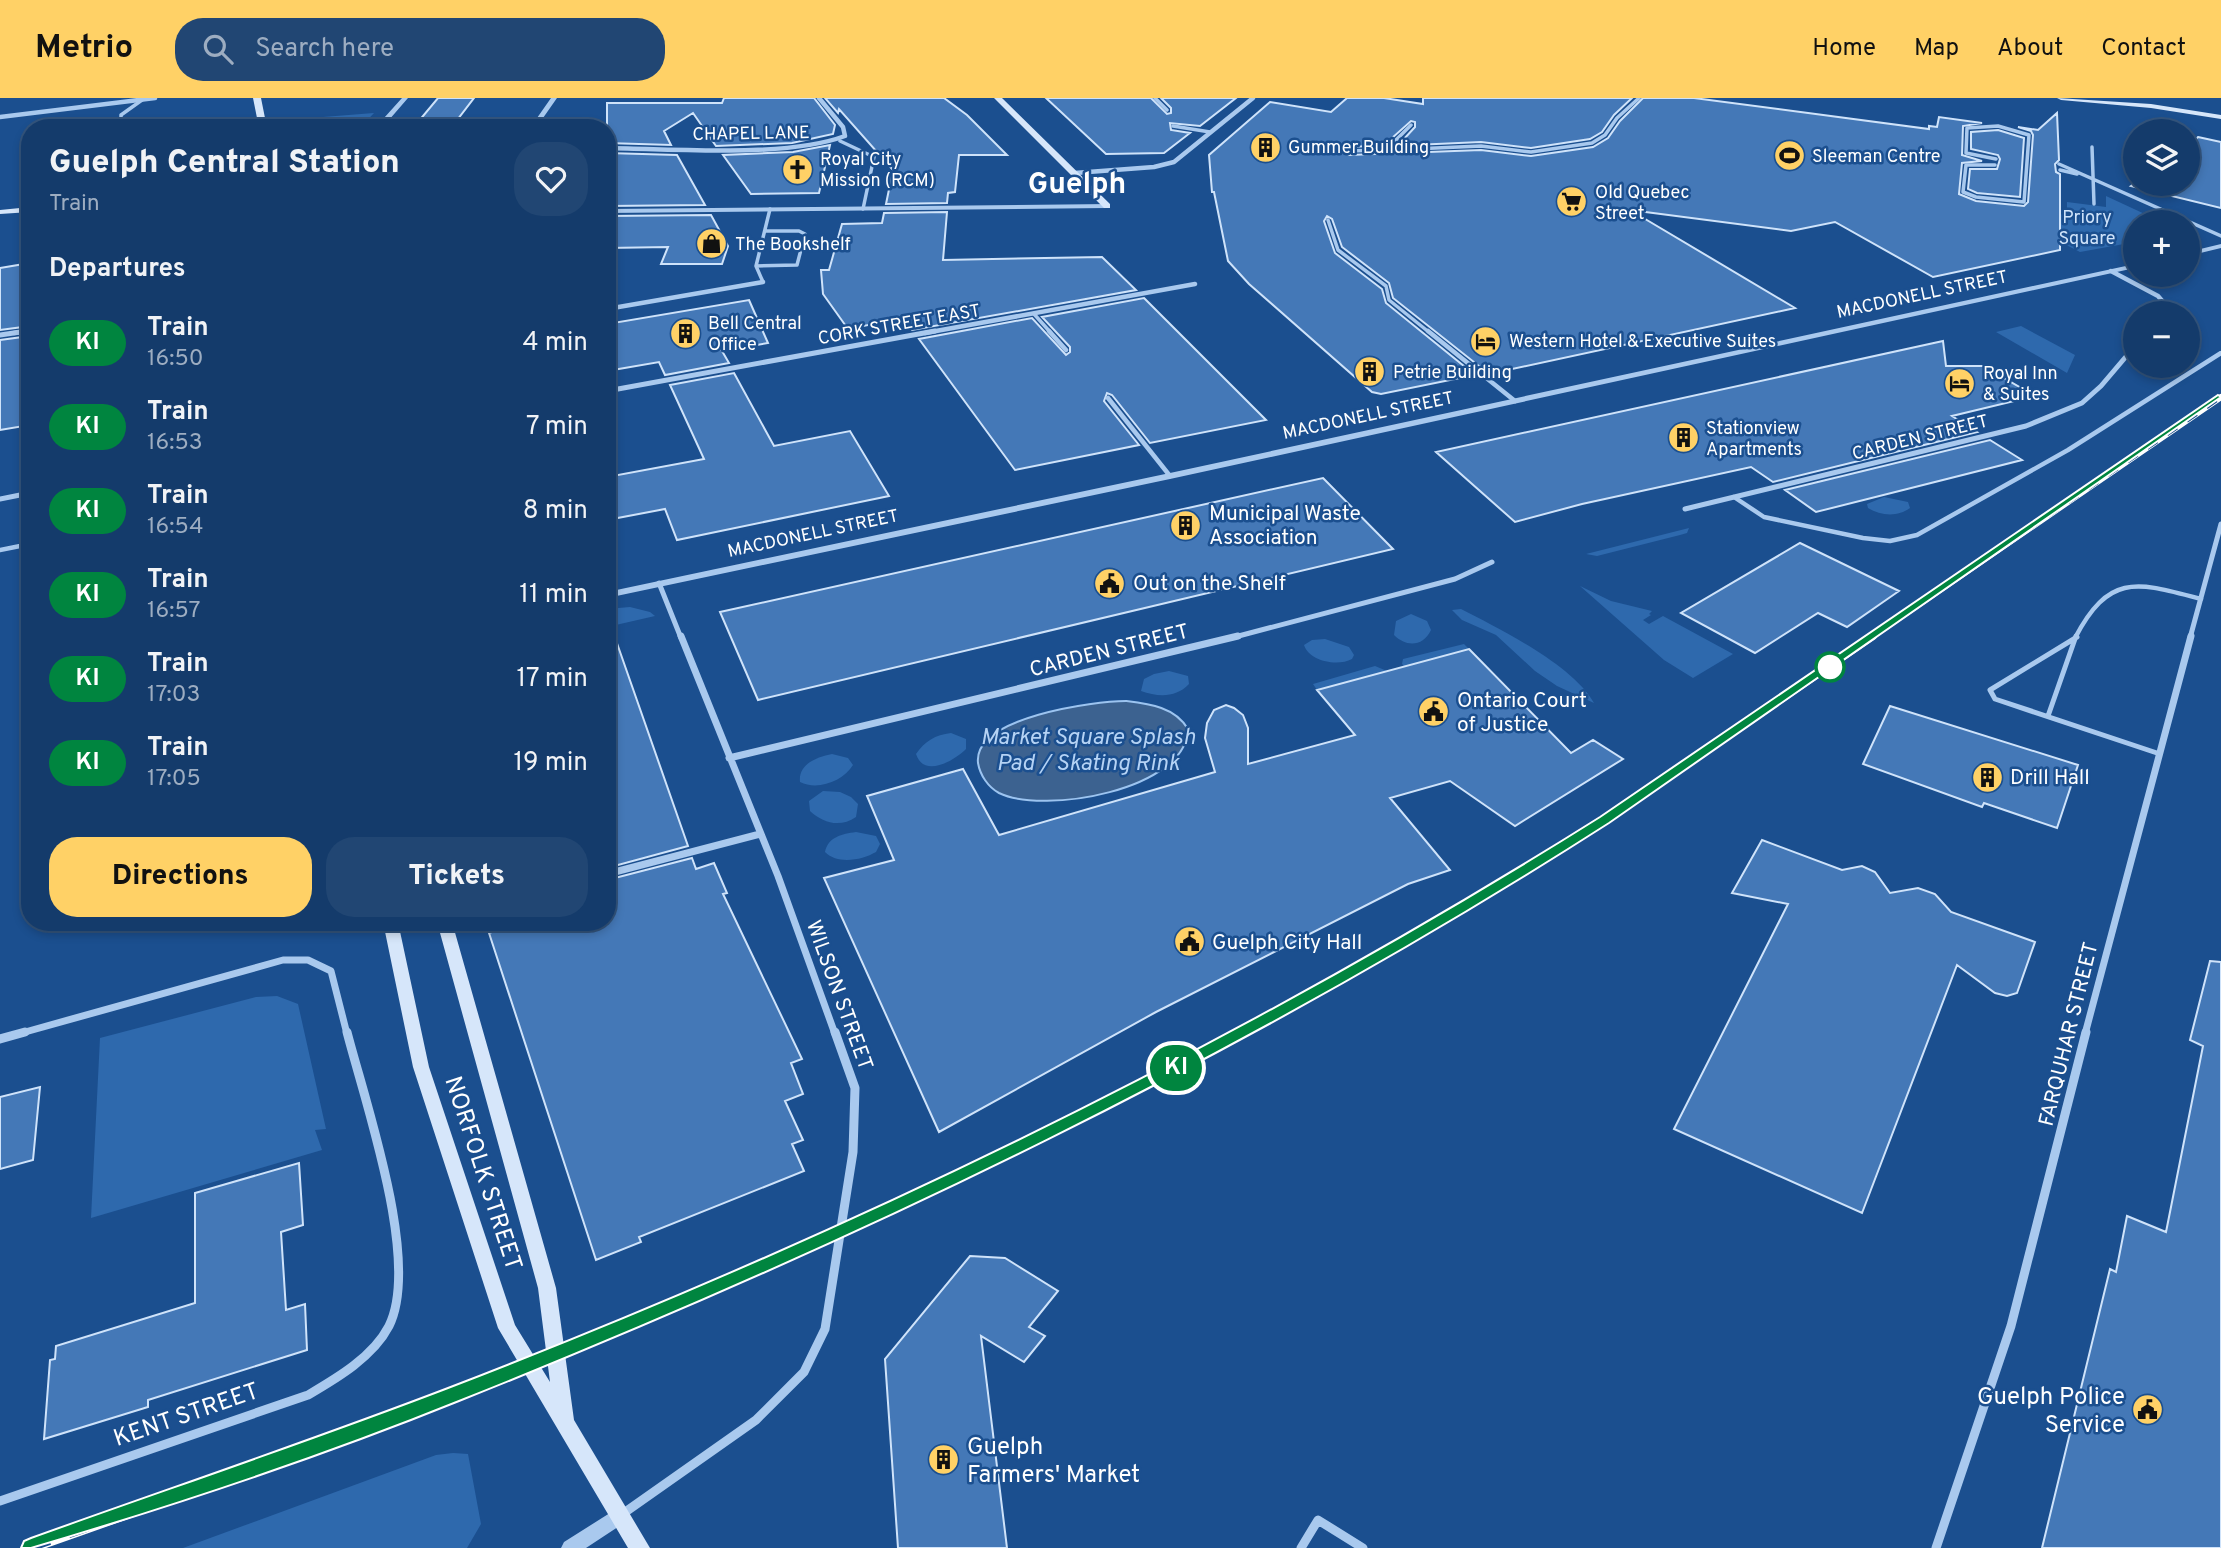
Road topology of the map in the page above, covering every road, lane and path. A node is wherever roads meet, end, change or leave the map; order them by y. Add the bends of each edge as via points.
1 (155, 98) edge
2 (257, 98) edge
3 (405, 98) edge
4 (554, 98) edge
5 (819, 98) edge
6 (998, 98) edge
7 (1155, 98) edge
8 (1254, 98) edge
9 (1639, 98) edge
10 (2061, 98) edge
11 (142, 100) edge
12 (1167, 110) dead end
13 (0, 117) edge
14 (2221, 117) edge
15 (121, 119) edge
16 (261, 119) edge
17 (386, 119) edge
18 (539, 119) edge
19 (1411, 125) dead end
20 (1173, 126) dead end
21 (1210, 132) junction
22 (840, 141) junction
23 (2092, 147) dead end
24 (616, 148) edge
25 (1413, 149) junction
26 (1349, 151) dead end
27 (1996, 159) dead end
28 (2059, 164) dead end
29 (1995, 166) dead end
30 (2060, 170) dead end
31 (1075, 173) junction
32 (2093, 177) junction
33 (2094, 204) dead end
34 (1107, 206) joint
35 (769, 209) junction
36 (863, 209) junction
37 (21, 210) edge
38 (616, 211) edge
39 (0, 212) edge
40 (1328, 220) dead end
41 (765, 231) junction
42 (2221, 236) edge
43 (2221, 246) edge
44 (2200, 251) edge
45 (756, 266) junction
46 (2123, 268) edge
47 (2111, 271) junction
48 (763, 282) joint
49 (1195, 284) dead end
50 (2162, 301) edge
51 (616, 307) edge
52 (1034, 314) junction
53 (21, 332) edge
54 (0, 335) edge
55 (1066, 349) dead end
56 (2221, 353) edge
57 (2123, 360) edge
58 (616, 389) edge
59 (1108, 398) dead end
60 (1515, 401) junction
61 (1170, 476) junction
62 (21, 495) edge
63 (1734, 498) junction
64 (0, 499) edge
65 (1685, 509) dead end
66 (2221, 524) edge
67 (21, 546) edge
68 (0, 550) edge
69 (1492, 562) dead end
70 (659, 583) junction
71 (616, 593) edge
72 (2201, 599) junction
73 (2077, 637) junction
74 (2048, 716) junction
75 (2160, 754) junction
76 (729, 758) junction
77 (760, 834) junction
78 (616, 872) edge
79 (392, 931) edge
80 (447, 931) edge
81 (0, 1039) edge
82 (566, 1426) junction
83 (0, 1501) edge
84 (621, 1515) junction
85 (570, 1548) edge
86 (640, 1548) edge
87 (1301, 1548) edge
88 (1363, 1548) edge
89 (1936, 1548) edge

1 - 11 street
2 - 16 main road
3 - 17 street
4 - 18 street
5 - 22 street, CHAPEL LANE via 842,127 845,136
6 - 31 main road
7 - 12 lane
8 - 21 street
9 - 25 lane via 1592,143 1531,152 1481,146
10 - 14 main road
11 - 13 street
11 - 15 lane
19 - 25 lane via 1395,141
20 - 21 lane
21 - 31 street via 1174,162
22 - 24 street, CHAPEL LANE via 807,147
22 - 36 lane via 874,157
23 - 32 lane
25 - 26 lane
27 - 29 lane via 1966,153 1967,128 1977,125 2029,135 2024,202 1963,192 1966,164
28 - 32 lane
30 - 32 lane
31 - 34 main road
32 - 33 lane
32 - 42 lane
34 - 36 street
35 - 36 street
35 - 38 street
35 - 41 lane
37 - 39 main road
40 - 60 lane via 1338,250 1386,286 1389,300
41 - 45 lane
41 - 45 lane via 805,234 797,265
43 - 44 street
45 - 48 lane
46 - 47 street, MACDONELL STREET
47 - 50 street
47 - 60 street, MACDONELL STREET
48 - 51 street
49 - 52 street, CORK STREET EAST
52 - 55 lane
52 - 58 street, CORK STREET EAST
53 - 54 street
56 - 63 lane via 2068,450 1917,535 1890,541 1863,538 1764,516
57 - 63 street, CARDEN STREET via 2082,403 2026,426
59 - 61 lane
60 - 61 street, MACDONELL STREET
61 - 70 street, MACDONELL STREET
62 - 64 street
63 - 65 street, CARDEN STREET
66 - 72 street, FARQUHAR STREET
67 - 68 lane
69 - 76 street, CARDEN STREET via 1423,588
70 - 71 street, MACDONELL STREET
70 - 76 street, WILSON STREET
72 - 73 lane via 2128,585 2094,606
72 - 75 street, FARQUHAR STREET
73 - 74 lane
73 - 74 lane via 1990,690 1995,699
74 - 75 lane
75 - 89 street, FARQUHAR STREET via 2011,1326
76 - 77 street, WILSON STREET
77 - 78 street
77 - 84 street, WILSON STREET via 855,1088 853,1152 825,1329 804,1372 757,1419
79 - 82 main road, NORFOLK STREET via 421,1067 507,1328
80 - 82 main road, NORFOLK STREET via 547,1288
81 - 83 street, KENT STREET via 283,960 309,960 331,971 393,1214 399,1268 398,1302 375,1345 345,1372 308,1395
82 - 84 main road, NORFOLK STREET
84 - 85 street
84 - 86 main road, NORFOLK STREET
87 - 88 street via 1318,1521

